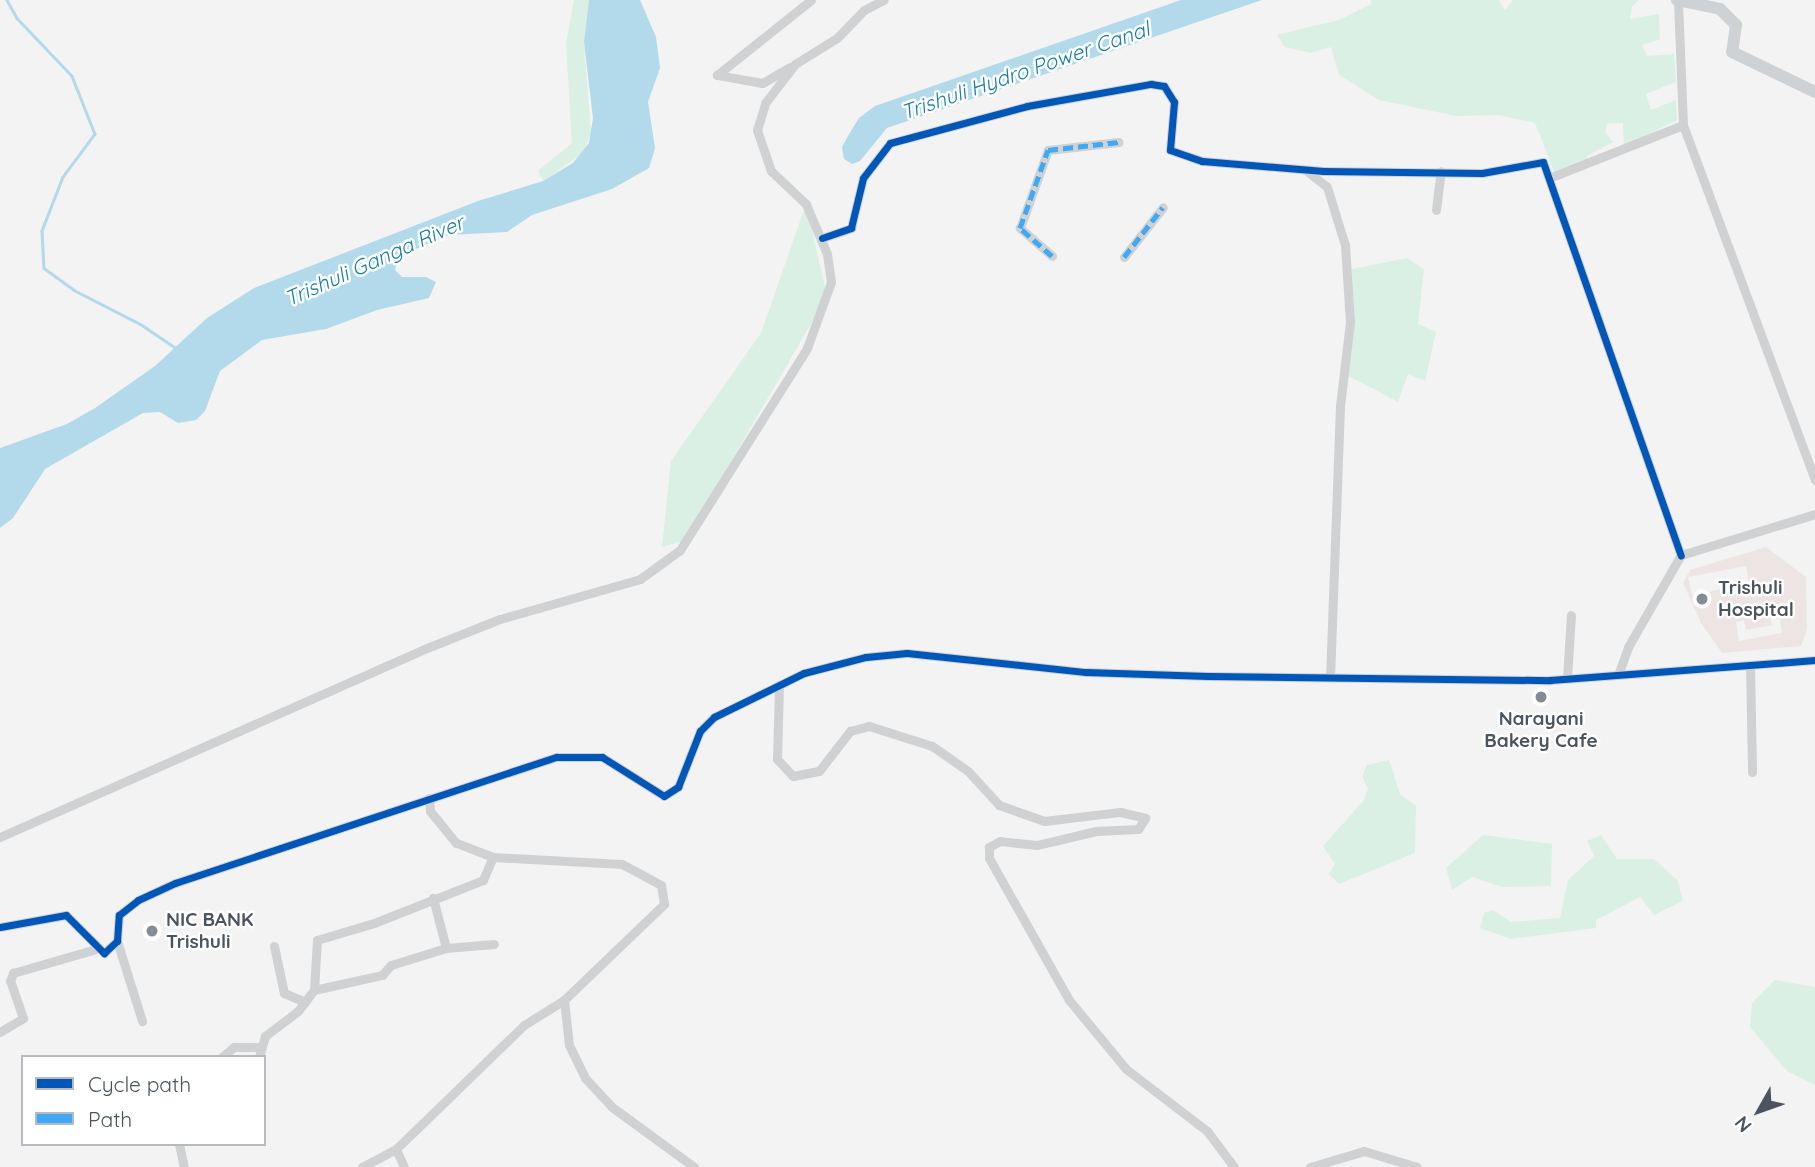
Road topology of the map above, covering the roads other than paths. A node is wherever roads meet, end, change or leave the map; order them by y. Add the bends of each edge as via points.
1 (811, 0) edge
2 (884, 0) edge
3 (1677, 1) edge
4 (795, 64) junction
5 (1815, 92) edge
6 (1683, 125) junction
7 (1119, 142) dead end
8 (1303, 169) junction
9 (1441, 171) junction
10 (1549, 178) junction
11 (1163, 207) dead end
12 (1436, 210) dead end
13 (822, 238) junction
14 (1052, 256) dead end
15 (1124, 257) dead end
16 (1815, 480) edge
17 (1815, 514) edge
18 (1681, 555) junction
19 (1571, 615) dead end
20 (1815, 660) edge
21 (1750, 665) junction
22 (1618, 675) junction
23 (1330, 676) junction
24 (1567, 678) junction
25 (779, 685) junction
26 (1752, 772) dead end
27 (429, 798) junction
28 (0, 837) edge
29 (494, 857) junction
30 (433, 898) junction
31 (0, 927) edge
32 (117, 941) junction
33 (494, 944) dead end
34 (274, 946) dead end
35 (446, 947) junction
36 (96, 949) junction
37 (314, 989) junction
38 (564, 1000) junction
39 (305, 1002) junction
40 (142, 1021) dead end
41 (0, 1032) edge
42 (259, 1052) edge
43 (224, 1055) edge
44 (179, 1146) edge
45 (396, 1149) junction
46 (184, 1167) edge
47 (362, 1167) edge
48 (404, 1167) edge
49 (694, 1167) edge
50 (1234, 1167) edge
51 (1310, 1167) edge
52 (1417, 1167) edge

1 - 4 street via 718,75 762,83
2 - 4 street via 864,10 837,38
3 - 5 street via 1720,9 1736,25 1732,52
3 - 6 street
4 - 13 street via 765,103 757,130 771,171 806,204
6 - 10 street
6 - 16 street
7 - 14 street via 1048,150 1020,228
8 - 9 street
8 - 13 street via 1181,156 1170,150 1174,102 1164,86 1151,84 1027,106 890,143 863,178 852,228
8 - 23 street via 1327,187 1345,245 1350,322 1340,406
9 - 10 street via 1482,173 1543,162
9 - 12 street
10 - 18 street
11 - 15 street
13 - 28 street via 831,282 807,348 680,550 640,579 500,619 432,646
17 - 18 street
18 - 22 street via 1628,647
19 - 24 street
20 - 21 street
21 - 22 street
21 - 26 street
22 - 24 street
23 - 24 street
23 - 25 street via 1086,672 907,653 835,664
25 - 27 street via 714,718 700,731 678,787 664,796 602,757 557,757
25 - 50 street via 777,759 793,776 819,771 850,731 869,726 932,746 968,771 999,805 1044,821 1120,812 1145,818 1138,829 1096,831 1037,845 1000,841 989,846 989,858 1069,1000 1126,1069 1206,1131
27 - 29 street via 430,811 456,843
27 - 32 street via 138,900 118,915
29 - 30 street via 488,877
29 - 38 street via 622,864 661,885 664,904
30 - 35 street
30 - 37 street via 317,940
31 - 36 street via 66,915
32 - 36 street via 104,953
32 - 40 street
33 - 35 street
34 - 39 street via 284,993
35 - 37 street via 391,965 382,975
36 - 41 street via 13,973 10,981 23,1018
37 - 39 street
38 - 45 street via 523,1025
38 - 49 street via 569,1045 585,1078 612,1107
39 - 42 street via 265,1036
42 - 43 street via 234,1047
44 - 46 street
45 - 47 street
45 - 48 street
51 - 52 street via 1364,1151

